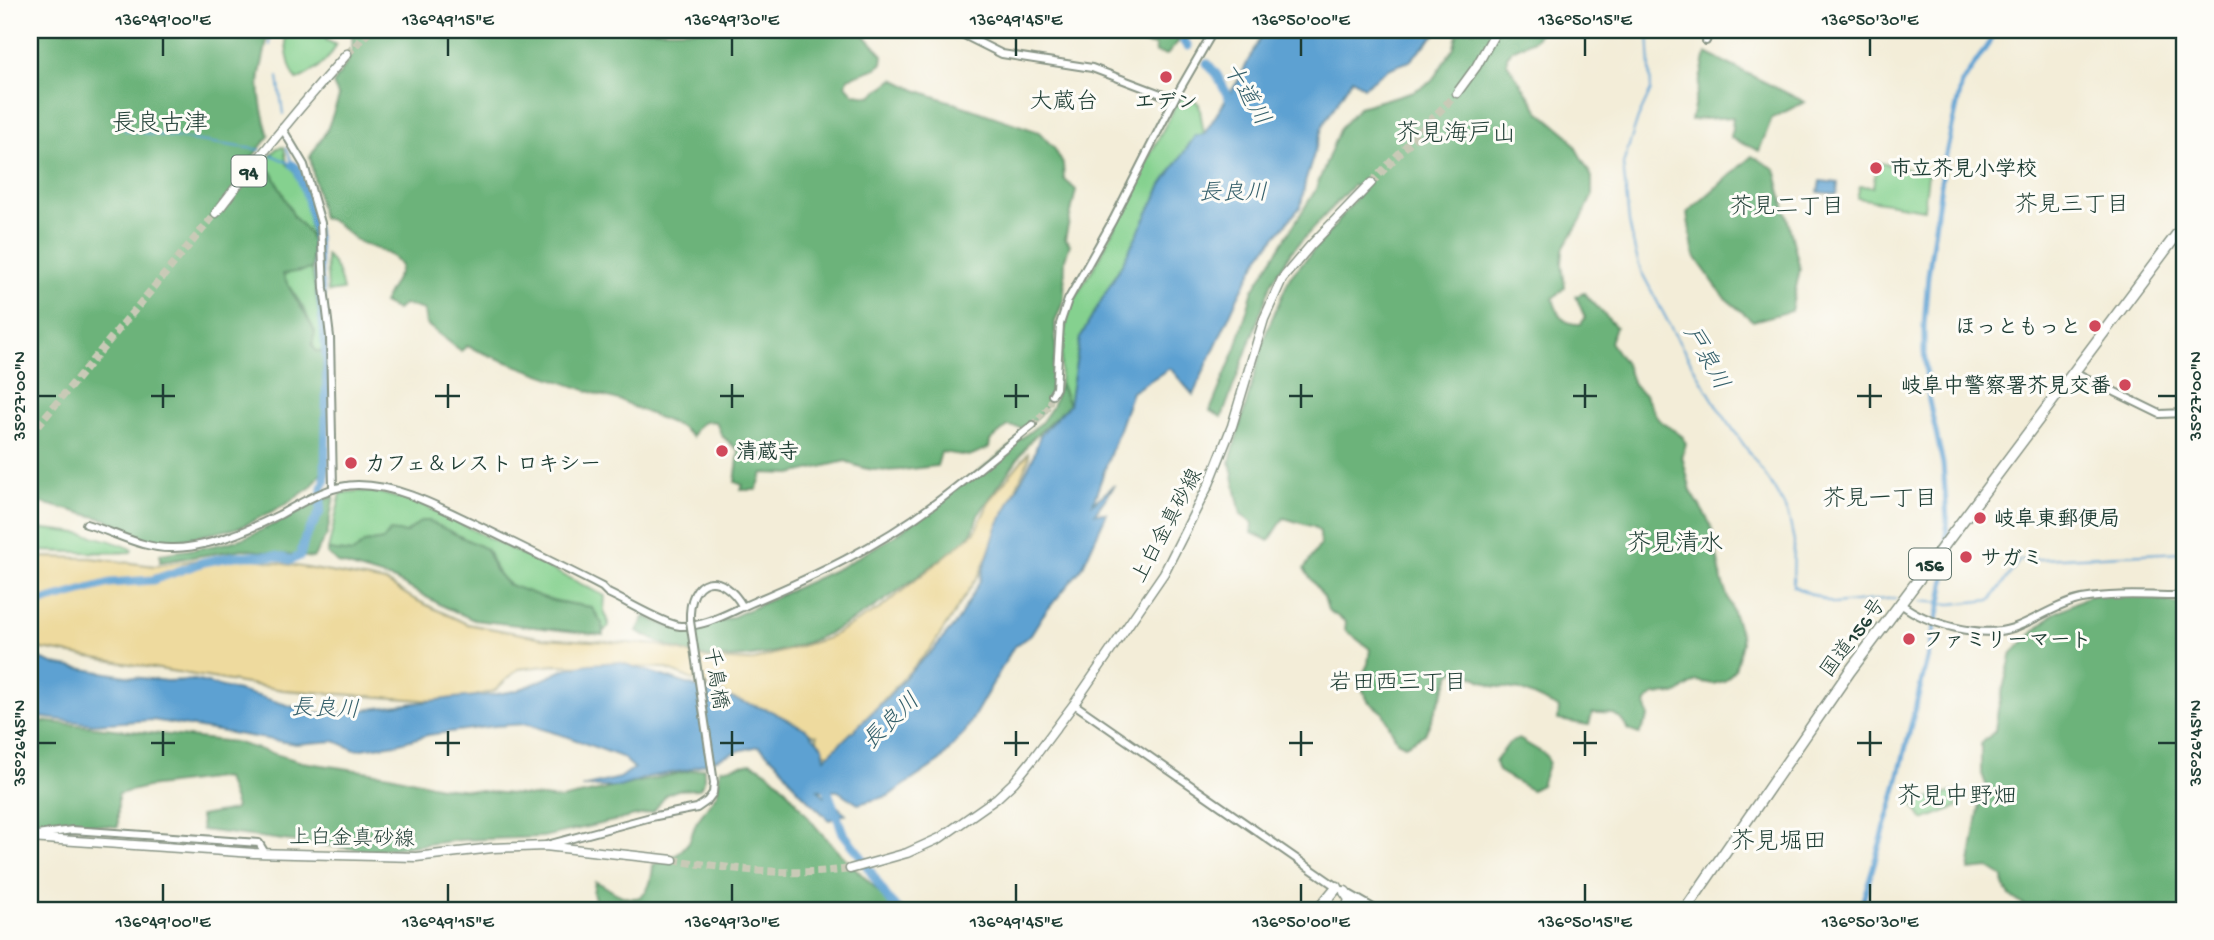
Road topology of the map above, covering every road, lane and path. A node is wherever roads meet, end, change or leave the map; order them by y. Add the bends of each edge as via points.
1 (954, 30) edge
2 (1214, 30) edge
3 (1710, 30) edge
4 (1495, 33) dead end
5 (1706, 41) dead end
6 (347, 54) tunnel mouth
7 (1457, 93) tunnel mouth
8 (1166, 96) dead end
9 (282, 128) junction
10 (1371, 183) tunnel mouth
11 (216, 213) tunnel mouth
12 (2184, 225) edge
13 (2074, 372) junction
14 (1052, 395) tunnel mouth
15 (2184, 413) edge
16 (1033, 425) tunnel mouth
17 (334, 488) junction
18 (86, 524) dead end
19 (2184, 596) edge
20 (1901, 604) junction
21 (743, 607) junction
22 (1074, 704) junction
23 (33, 836) edge
24 (545, 846) junction
25 (673, 860) tunnel mouth
26 (853, 868) tunnel mouth
27 (1341, 890) junction
28 (1318, 910) edge
29 (1347, 910) edge
30 (1365, 910) edge
31 (1377, 910) edge
32 (1685, 910) edge

1 - 8 street via 1002,54 1092,68
2 - 14 street via 1068,300 1060,324
3 - 5 street
4 - 7 main road
6 - 9 main road, 94
9 - 11 main road, 94
9 - 17 street via 304,165 321,223
10 - 22 main road, 上白金真砂線 via 1282,279 1264,318 1209,484 1164,573
12 - 13 highway, 国道156号 / 156
13 - 15 street via 2160,414
13 - 20 highway, 国道156号 / 156
16 - 21 street via 898,529 831,568
17 - 18 street via 232,535 175,549
17 - 21 street via 380,486 432,505 678,626 713,621
19 - 20 street via 2081,600 2011,629 1989,633 1958,629
20 - 32 highway, 国道156号 / 156
21 - 24 street, 千鳥橋, bridge via 732,590 715,582 698,587 692,596 690,621 714,783 707,801 697,808
22 - 26 main road, 上白金真砂線 via 996,798 940,838
22 - 27 street
23 - 24 main road, 上白金真砂線 via 265,853 416,857
24 - 25 main road, 上白金真砂線
27 - 28 highway
27 - 29 highway via 1350,899
27 - 30 street
27 - 31 street

